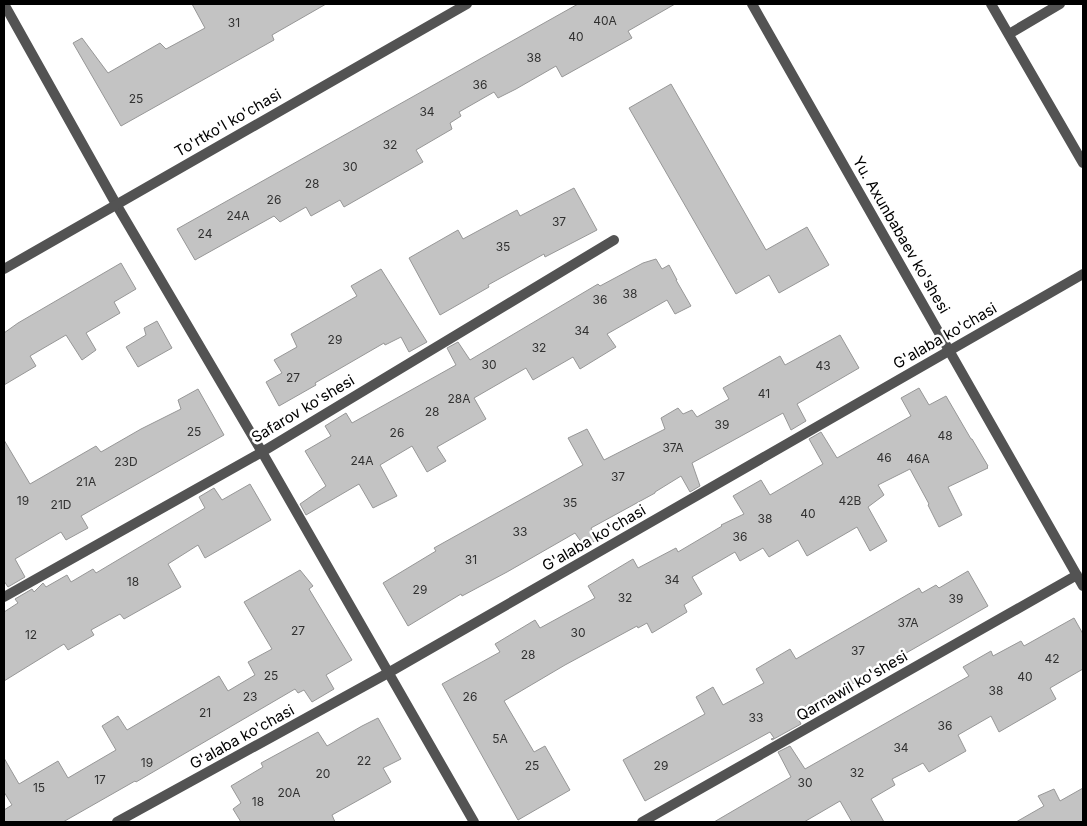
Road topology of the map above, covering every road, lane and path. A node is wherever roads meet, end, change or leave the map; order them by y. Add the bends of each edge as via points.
1 (4, 4) edge
2 (467, 4) edge
3 (752, 4) edge
4 (991, 4) edge
5 (1060, 4) edge
6 (1009, 34) junction
7 (1083, 163) edge
8 (116, 204) junction
9 (614, 240) dead end
10 (4, 268) edge
11 (1083, 274) edge
12 (949, 350) junction
13 (262, 452) junction
14 (1077, 575) junction
15 (1083, 586) edge
16 (4, 597) edge
17 (388, 673) junction
18 (117, 822) edge
19 (474, 822) edge
20 (642, 822) edge

1 - 8 street
2 - 8 street, To'rtko'l ko'chasi
3 - 12 street, Yu. Axunbabaev ko'shesi
4 - 6 street
5 - 6 street
6 - 7 street
8 - 10 street, To'rtko'l ko'chasi
8 - 13 street
9 - 13 street, Safarov ko'shesi
11 - 12 street, G'alaba ko'chasi
12 - 14 street, Yu. Axunbabaev ko'shesi
12 - 17 street, G'alaba ko'chasi
13 - 16 street, Safarov ko'shesi
13 - 17 street
14 - 15 street, Yu. Axunbabaev ko'shesi
14 - 20 street, Qarnawil ko'shesi
17 - 18 street, G'alaba ko'chasi
17 - 19 street

